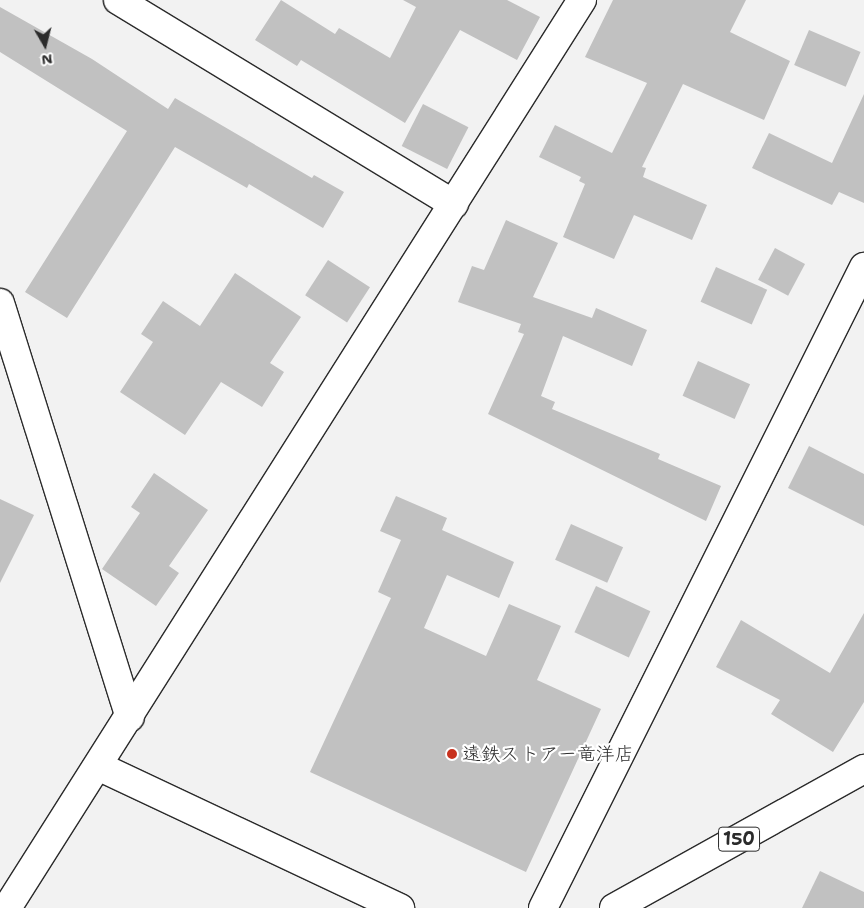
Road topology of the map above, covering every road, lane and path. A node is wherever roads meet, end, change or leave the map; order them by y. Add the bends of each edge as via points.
1 (118, 0) edge
2 (582, 0) edge
3 (454, 204) junction
4 (864, 267) edge
5 (0, 303) edge
6 (130, 717) junction
7 (98, 766) junction
8 (864, 769) edge
9 (8, 908) edge
10 (400, 908) edge
11 (543, 908) edge
12 (614, 908) edge

1 - 3 main road
2 - 3 main road
3 - 6 main road
4 - 11 main road
5 - 6 main road
6 - 7 main road
7 - 9 main road
7 - 10 main road
8 - 12 main road, 150

